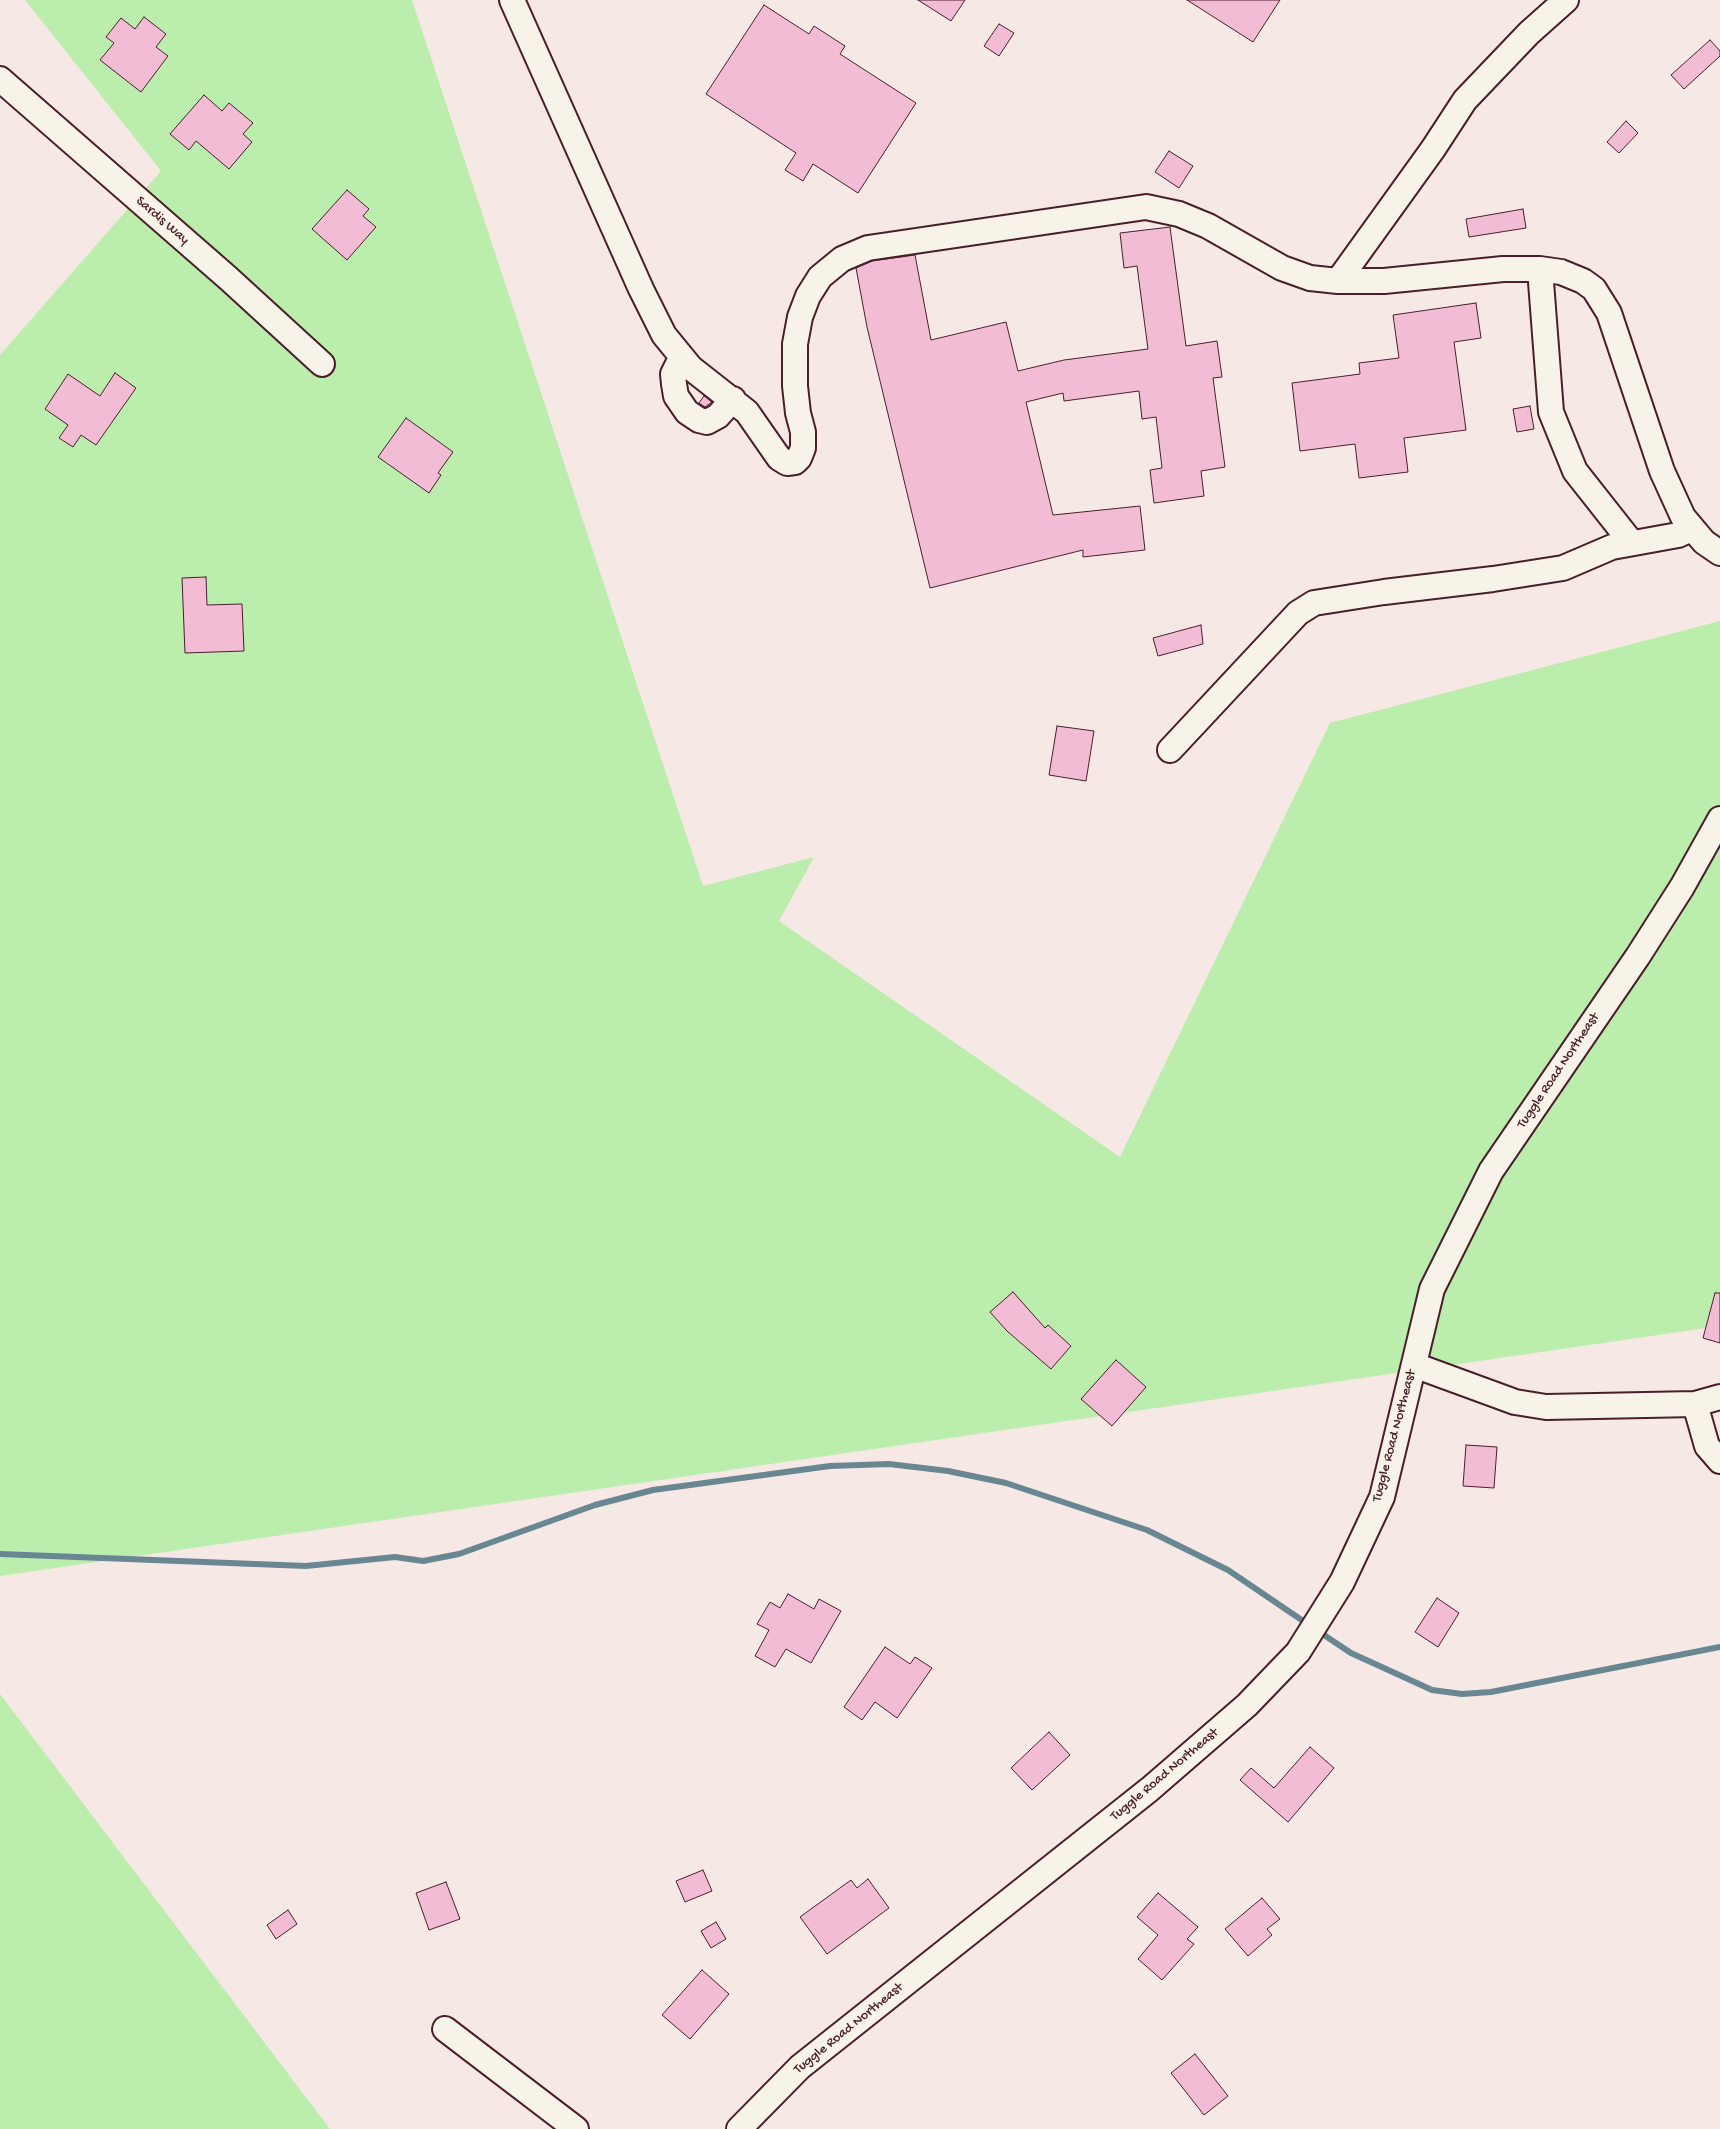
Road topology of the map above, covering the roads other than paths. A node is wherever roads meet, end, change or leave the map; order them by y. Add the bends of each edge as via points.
1 (512, 0) edge
2 (1566, 0) edge
3 (0, 79) edge
4 (1540, 268) junction
5 (1338, 281) junction
6 (681, 358) junction
7 (322, 364) dead end
8 (733, 399) junction
9 (1691, 529) junction
10 (1631, 542) junction
11 (1720, 553) edge
12 (1170, 750) dead end
13 (1720, 819) edge
14 (1414, 1365) junction
15 (1720, 1397) edge
16 (1695, 1404) junction
17 (1720, 1461) edge
18 (445, 2029) dead end
19 (576, 2129) edge
20 (739, 2129) edge

1 - 6 street via 642,289 664,335
2 - 5 street via 1464,100 1433,149
3 - 7 street, Sardis Way
4 - 5 street via 1384,281
4 - 9 street via 1583,281 1602,301 1614,327 1662,471 1682,517
4 - 10 street via 1551,412 1575,471
5 - 8 street via 1310,278 1282,268 1208,226 1179,214 1146,207 868,248 842,259 820,277 803,307 795,344 795,386 803,440 799,458 790,464 779,458 751,417
6 - 8 street
6 - 8 street via 673,374 674,384 676,396 687,412 707,422 718,416
9 - 10 street via 1678,535
9 - 11 street
10 - 12 street via 1563,568 1314,603 1298,613
13 - 14 street, Tuggle Road Northeast via 1643,949 1491,1171 1432,1289
14 - 16 street via 1515,1402 1546,1407
14 - 20 street, Tuggle Road Northeast via 1382,1497 1342,1582 1298,1652 1247,1705 1150,1789 800,2067
15 - 16 street
16 - 17 street via 1707,1446
18 - 19 street

